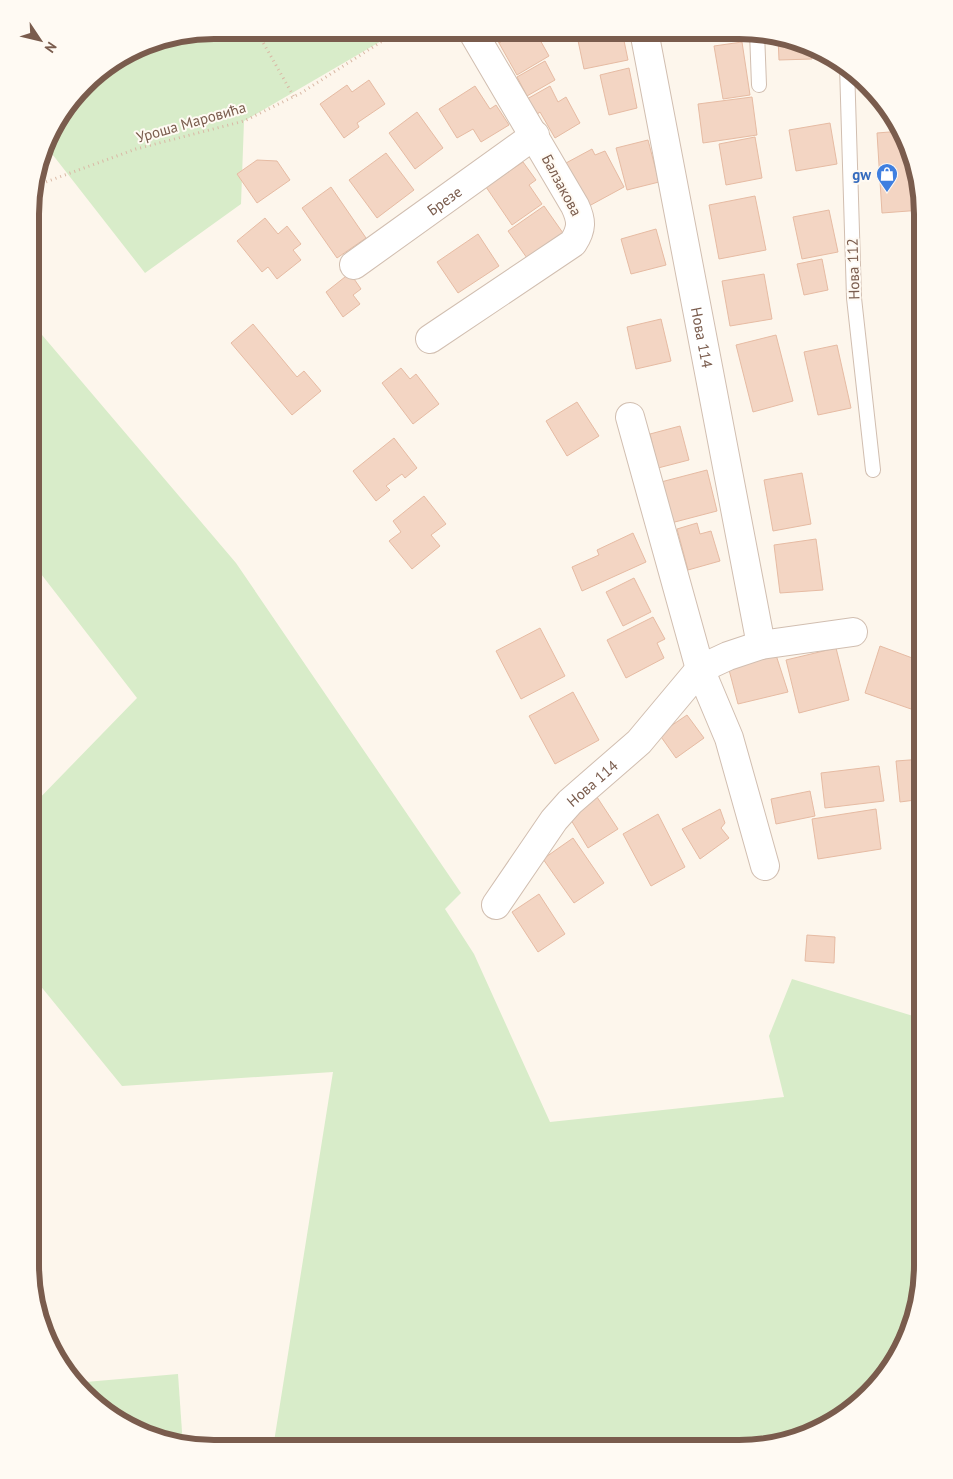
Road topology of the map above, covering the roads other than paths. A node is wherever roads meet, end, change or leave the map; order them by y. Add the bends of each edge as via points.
1 (477, 39) edge
2 (646, 39) edge
3 (757, 40) edge
4 (847, 76) edge
5 (759, 85) dead end
6 (535, 135) junction
7 (354, 265) dead end
8 (430, 339) dead end
9 (630, 417) dead end
10 (873, 470) dead end
11 (853, 632) dead end
12 (761, 645) junction
13 (700, 670) junction
14 (765, 866) dead end
15 (496, 905) dead end

1 - 6 street, Балзакова
2 - 12 street, Нова 114
3 - 5 lane
4 - 10 lane, Нова 112 via 854,298
6 - 7 street, Брезе
6 - 8 street, Балзакова via 581,218 580,232 573,243
9 - 13 street
11 - 12 street, Нова 114
12 - 13 street, Нова 114
13 - 14 street via 729,738
13 - 15 street, Нова 114 via 639,742 554,820

